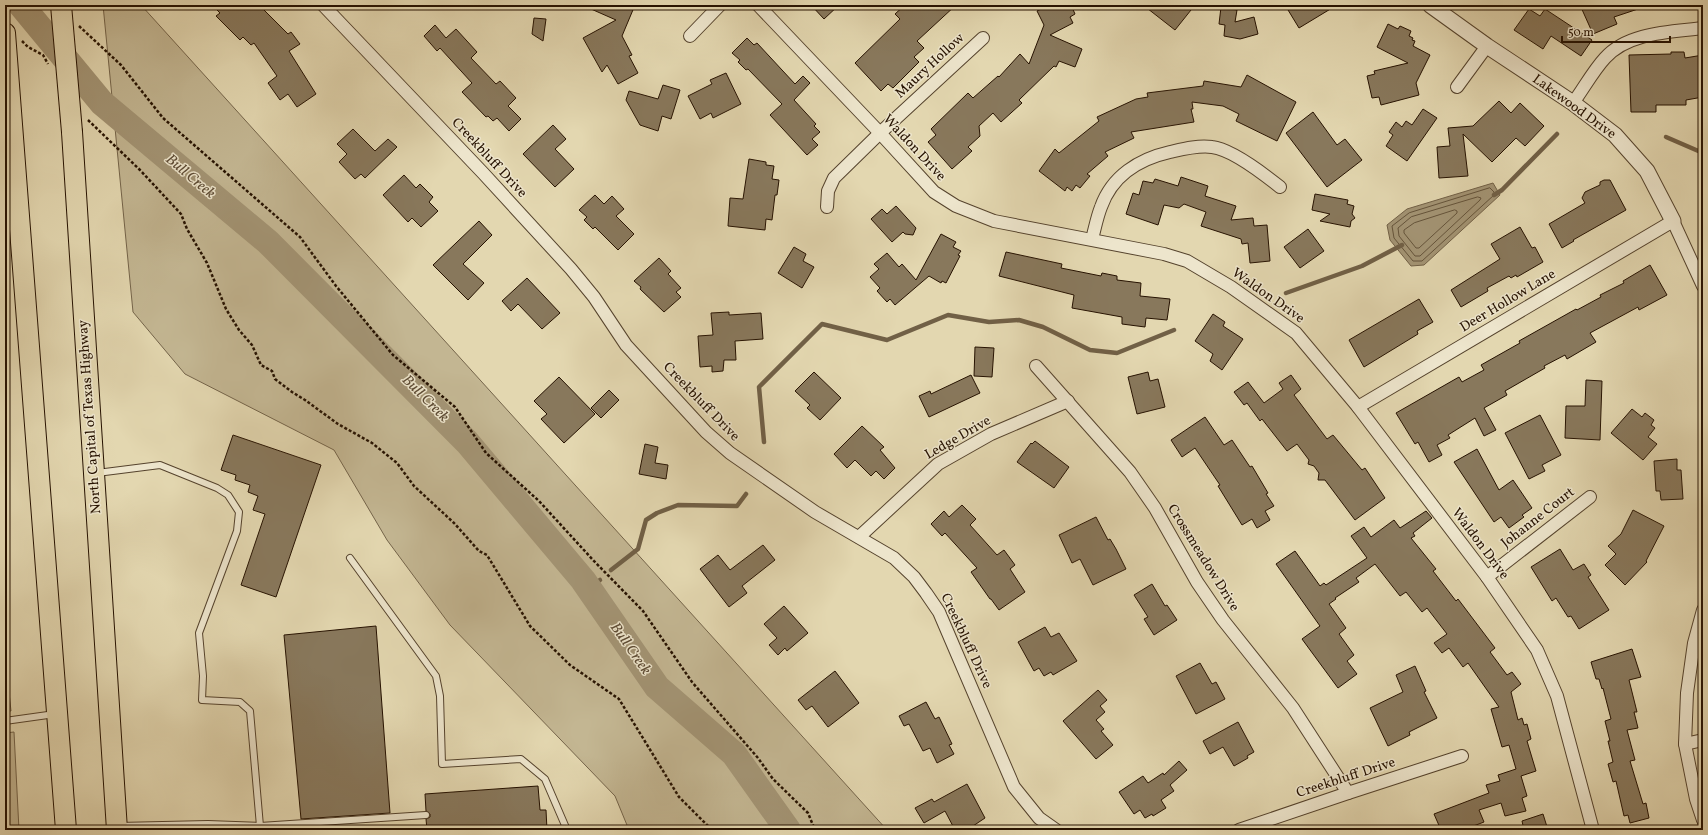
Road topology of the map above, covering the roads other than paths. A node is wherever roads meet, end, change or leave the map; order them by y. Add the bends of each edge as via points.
1 (61, 5) edge
2 (323, 5) edge
3 (720, 5) edge
4 (758, 5) edge
5 (1430, 5) edge
6 (1703, 28) edge
7 (12, 36) edge
8 (690, 36) dead end
9 (983, 38) dead end
10 (1487, 46) junction
11 (1457, 88) dead end
12 (1573, 103) junction
13 (880, 133) junction
14 (1280, 187) dead end
15 (827, 207) dead end
16 (1673, 221) junction
17 (1092, 239) junction
18 (1703, 286) edge
19 (1036, 366) dead end
20 (1068, 401) junction
21 (1358, 407) junction
22 (94, 473) junction
23 (1590, 497) dead end
24 (859, 537) junction
25 (350, 558) dead end
26 (1487, 577) junction
27 (1703, 610) edge
28 (58, 714) junction
29 (5, 721) edge
30 (1703, 740) edge
31 (1685, 744) junction
32 (1462, 756) dead end
33 (1348, 793) junction
34 (1700, 798) edge
35 (426, 815) dead end
36 (1703, 820) edge
37 (208, 827) edge
38 (117, 828) edge
39 (260, 828) edge
40 (66, 830) edge
41 (567, 830) edge
42 (1056, 830) edge
43 (1238, 830) edge
44 (1593, 830) edge

1 - 22 highway, North Capital of Texas Highway, bridge via 72,132
2 - 24 street, Creekbluff Drive via 571,269 594,297 626,345 706,432 730,453 815,512
3 - 8 street
4 - 13 street, Waldon Drive
5 - 10 street, Lakewood Drive
6 - 12 street via 1638,37 1619,47 1605,57
7 - 28 highway via 8,67
9 - 13 street, Maury Hollow
10 - 11 street
10 - 12 street, Lakewood Drive
12 - 16 street, Lakewood Drive via 1615,135 1647,171
13 - 15 street, Maury Hollow via 834,178 828,191
13 - 17 street, Waldon Drive via 934,192 956,206 994,221
14 - 17 street via 1252,166 1213,147 1185,149 1154,156 1133,166 1114,183 1101,205
16 - 18 street, Lakewood Drive
16 - 21 street, Deer Hollow Lane
17 - 21 street, Waldon Drive via 1186,261 1231,287 1296,333
19 - 20 street, Crossmeadow Drive
20 - 24 street, Ledge Drive via 991,434 938,464
20 - 33 street, Crossmeadow Drive via 1130,472 1155,508 1197,582 1223,620 1293,708
21 - 26 street, Waldon Drive
22 - 38 highway, North Capital of Texas Highway
22 - 39 lane via 160,465 228,495 239,512 237,531 199,633 203,676 202,700 240,702 250,711
23 - 26 street, Johanne Court
24 - 42 street, Creekbluff Drive via 894,558 926,592 939,612 1014,787 1039,818
25 - 41 lane via 436,676 440,696 442,764 521,759 546,779
26 - 44 street, Waldon Drive via 1537,650 1554,689
27 - 31 street via 1694,643 1687,693
28 - 29 lane
28 - 40 highway
30 - 31 street
31 - 34 street
32 - 33 street, Creekbluff Drive
33 - 43 street, Creekbluff Drive
34 - 36 street
35 - 39 lane
37 - 38 lane
37 - 39 lane

